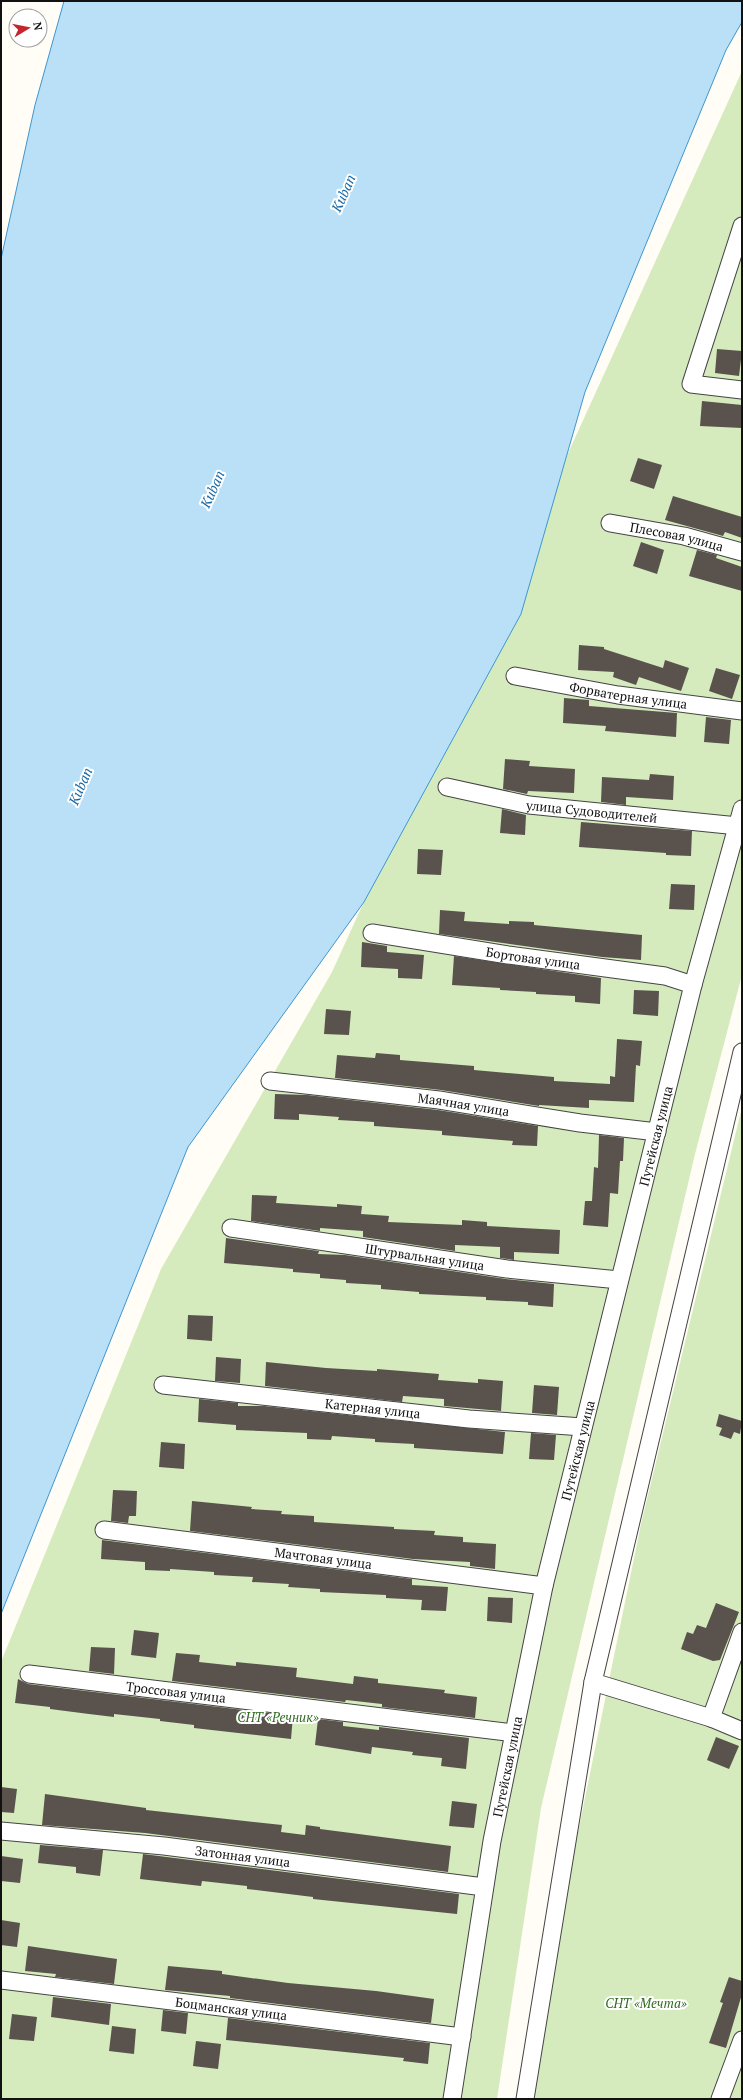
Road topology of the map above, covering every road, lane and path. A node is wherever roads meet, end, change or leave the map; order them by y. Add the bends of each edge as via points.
1 (742, 226) edge
2 (742, 390) edge
3 (610, 523) dead end
4 (742, 552) edge
5 (515, 676) dead end
6 (742, 711) edge
7 (447, 787) dead end
8 (740, 818) edge
9 (372, 933) dead end
10 (693, 985) junction
11 (742, 1052) edge
12 (270, 1081) dead end
13 (657, 1132) junction
14 (231, 1228) dead end
15 (619, 1280) junction
16 (163, 1385) dead end
17 (583, 1427) junction
18 (104, 1530) dead end
19 (544, 1586) junction
20 (742, 1632) edge
21 (29, 1674) dead end
22 (593, 1682) junction
23 (711, 1718) junction
24 (742, 1731) edge
25 (514, 1733) junction
26 (1, 1831) edge
27 (484, 1887) junction
28 (1, 1980) edge
29 (462, 2037) junction
30 (742, 2040) edge
31 (452, 2099) edge
32 (525, 2099) edge
33 (720, 2099) edge

1 - 2 street via 691,384
3 - 4 street, Плесовая улица via 684,536
5 - 6 street, Форватерная улица via 618,695
7 - 8 street, улица Судоводителей via 529,805
8 - 10 street, Путейская улица
9 - 10 street, Бортовая улица via 508,955 665,976
10 - 13 street, Путейская улица
11 - 22 street
12 - 13 street, Маячная улица via 439,1100 580,1123
13 - 15 street, Путейская улица
14 - 15 street, Штурвальная улица via 508,1269
15 - 17 street, Путейская улица
16 - 17 street, Катерная улица via 469,1419
17 - 19 street, Путейская улица
18 - 19 street, Мачтовая улица
19 - 25 street, Путейская улица
20 - 23 street
21 - 25 street, Троссовая улица
22 - 23 street
22 - 32 street
23 - 24 street
25 - 27 street, Путейская улица
26 - 27 street, Затонная улица via 164,1846
27 - 29 street, Путейская улица
28 - 29 street, Боцманская улица
29 - 31 street, Путейская улица
30 - 33 street

